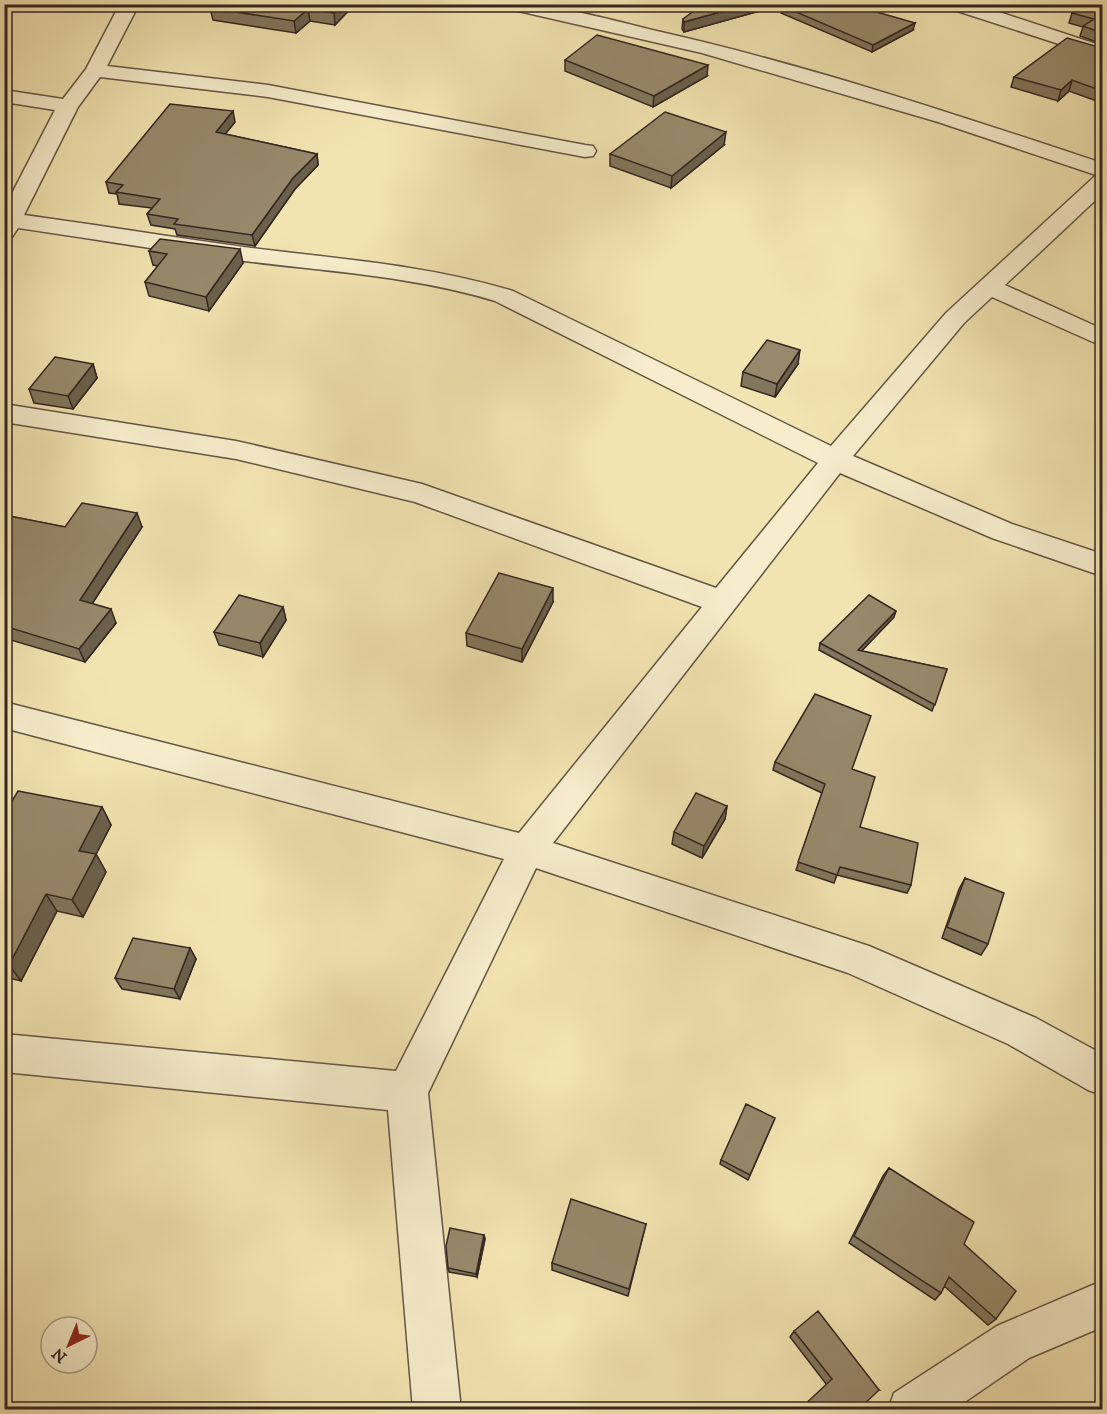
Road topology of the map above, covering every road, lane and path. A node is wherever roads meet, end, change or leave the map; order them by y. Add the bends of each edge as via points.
1 (130, 4) edge
2 (514, 4) edge
3 (955, 4) edge
4 (1102, 52) edge
5 (95, 70) junction
6 (4, 96) edge
7 (68, 106) junction
8 (585, 151) dead end
9 (1100, 186) edge
10 (8, 226) edge
11 (990, 287) junction
12 (1102, 338) edge
13 (4, 413) edge
14 (836, 460) junction
15 (1102, 565) edge
16 (722, 602) junction
17 (4, 715) edge
18 (527, 850) junction
19 (4, 1053) edge
20 (1102, 1076) edge
21 (407, 1092) junction
22 (1102, 1304) edge
23 (437, 1410) edge
24 (911, 1410) edge

1 - 5 street
2 - 9 street via 707,48 945,118
3 - 4 street
5 - 7 street
5 - 8 street via 336,102
6 - 7 street
7 - 10 street
9 - 11 street
10 - 14 street via 436,276 470,285 504,296
11 - 12 street
11 - 14 street via 955,318
13 - 16 street via 236,450 422,494
14 - 15 street via 1002,531
14 - 16 street
16 - 18 street
17 - 18 street
18 - 20 street via 856,958 1022,1031
18 - 21 street
19 - 21 street
21 - 23 street
22 - 24 street via 1013,1342

